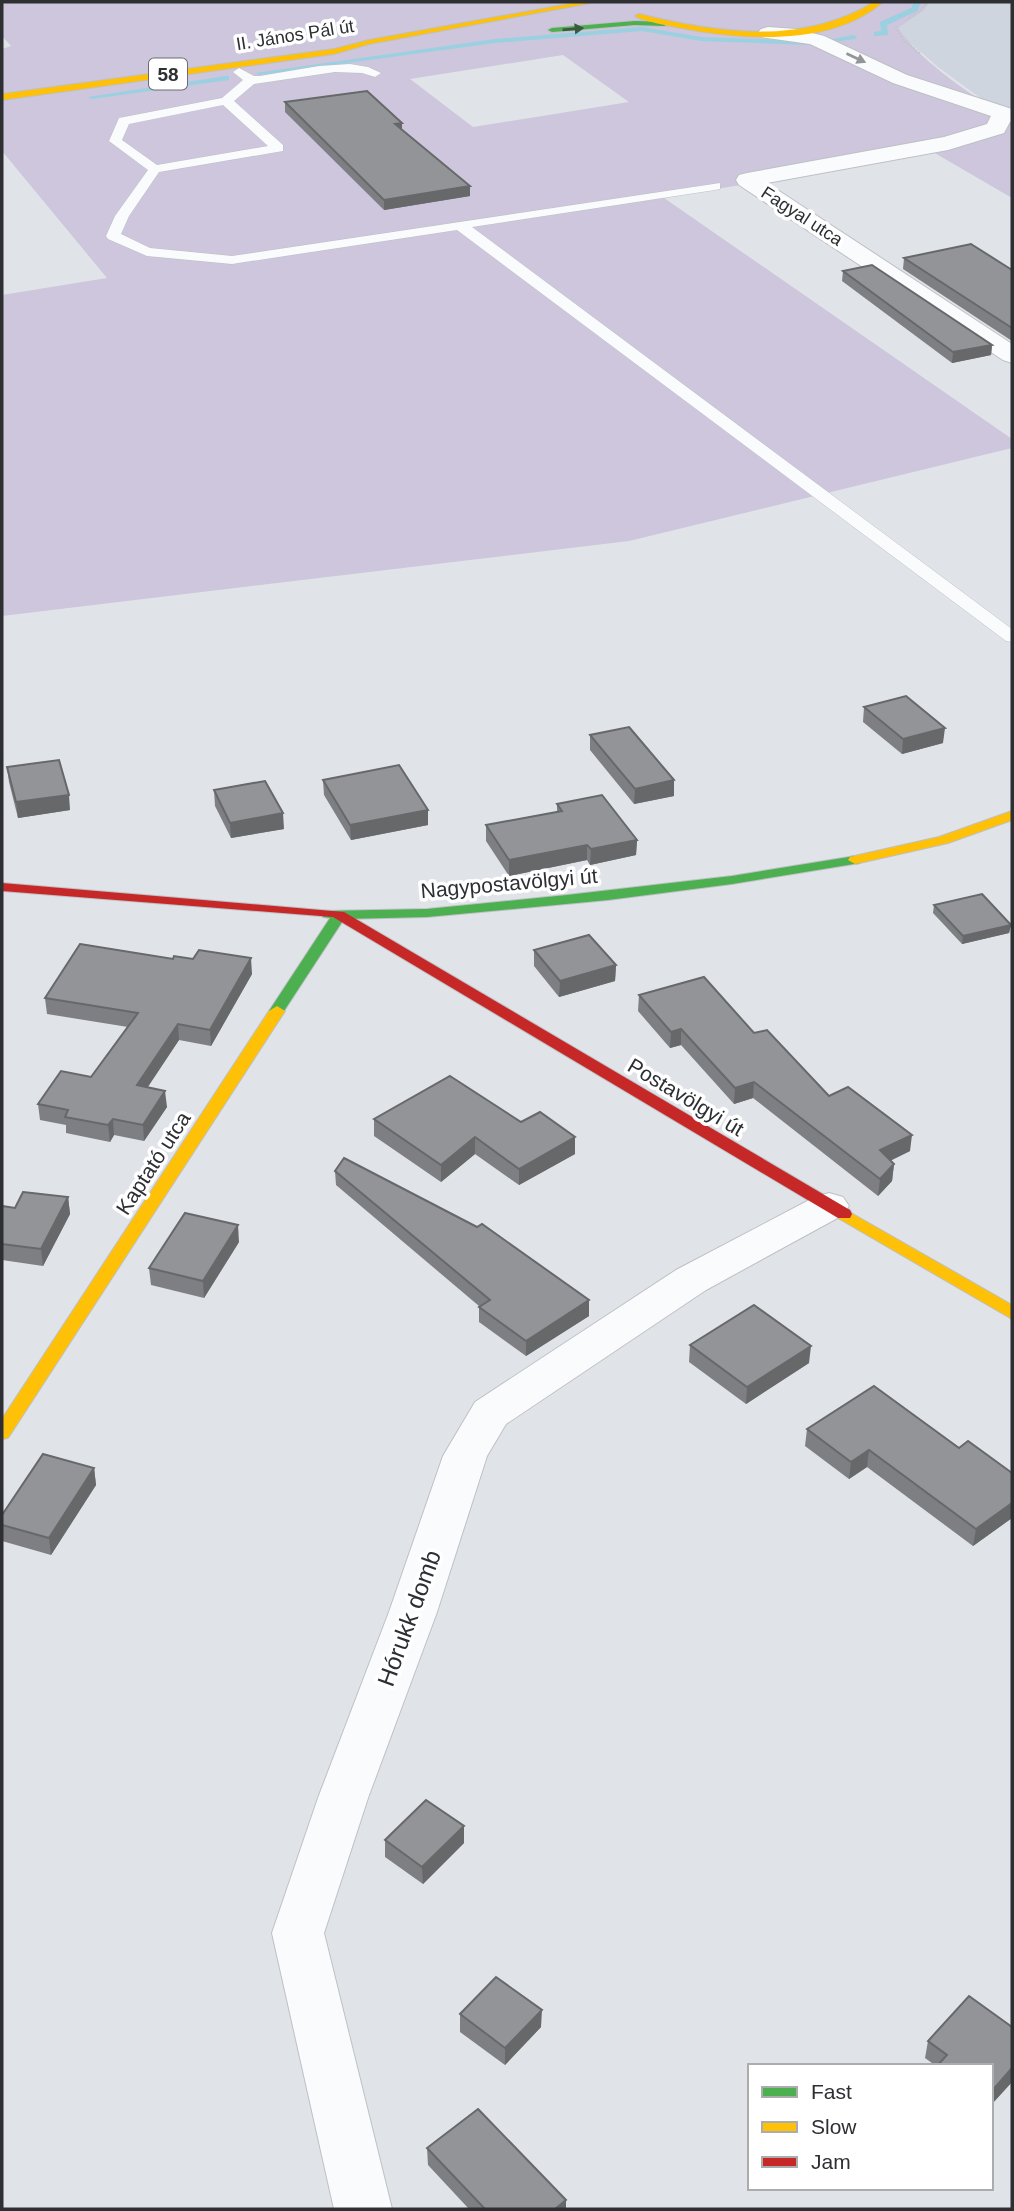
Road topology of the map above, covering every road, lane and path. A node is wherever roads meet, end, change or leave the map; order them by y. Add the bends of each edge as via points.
1 (592, 2) edge
2 (879, 2) edge
3 (927, 2) edge
4 (624, 10) dead end
5 (664, 24) junction
6 (534, 32) dead end
7 (768, 33) junction
8 (861, 33) junction
9 (509, 34) dead end
10 (334, 51) junction
11 (928, 58) dead end
12 (231, 65) junction
13 (375, 73) dead end
14 (251, 80) junction
15 (2, 97) edge
16 (960, 98) junction
17 (226, 101) junction
18 (1008, 115) edge
19 (155, 169) junction
20 (747, 180) junction
21 (715, 186) joint
22 (460, 225) junction
23 (1012, 355) edge
24 (1012, 637) edge
25 (1012, 815) edge
26 (2, 887) edge
27 (339, 915) junction
28 (829, 1206) junction
29 (1012, 1313) edge
30 (2, 1433) edge
31 (363, 2209) edge

1 - 10 street, II. János Pál út / 58
2 - 8 street via 865,14
3 - 11 path via 895,27 903,40
4 - 5 street
6 -> 5 street
5 - 7 street via 724,33
7 - 8 street via 812,29
7 -> 16 street via 817,40 900,79
8 - 16 street via 908,69
9 - 10 street, 58
10 - 12 street, II. János Pál út / 58
12 - 14 lane
12 - 15 street, II. János Pál út / 58
13 - 14 lane via 346,68
14 - 17 lane
16 - 18 street
17 - 19 lane via 124,121 115,141
17 - 19 lane via 278,148
18 - 20 street, Fagyal utca via 996,128 948,143
19 - 22 lane via 113,236 147,252 232,260
20 - 21 street
20 - 23 street, Fagyal utca
21 - 22 lane
22 - 24 lane
25 - 27 street, Nagypostavölgyi út via 943,840 790,872 453,911
26 - 27 street, Nagypostavölgyi út
27 - 28 street, Postavölgyi út
27 - 30 street, Kaptató utca
28 - 29 street, Postavölgyi út
28 - 31 street, Hórukk domb via 691,1280 490,1413 465,1456 298,1933

